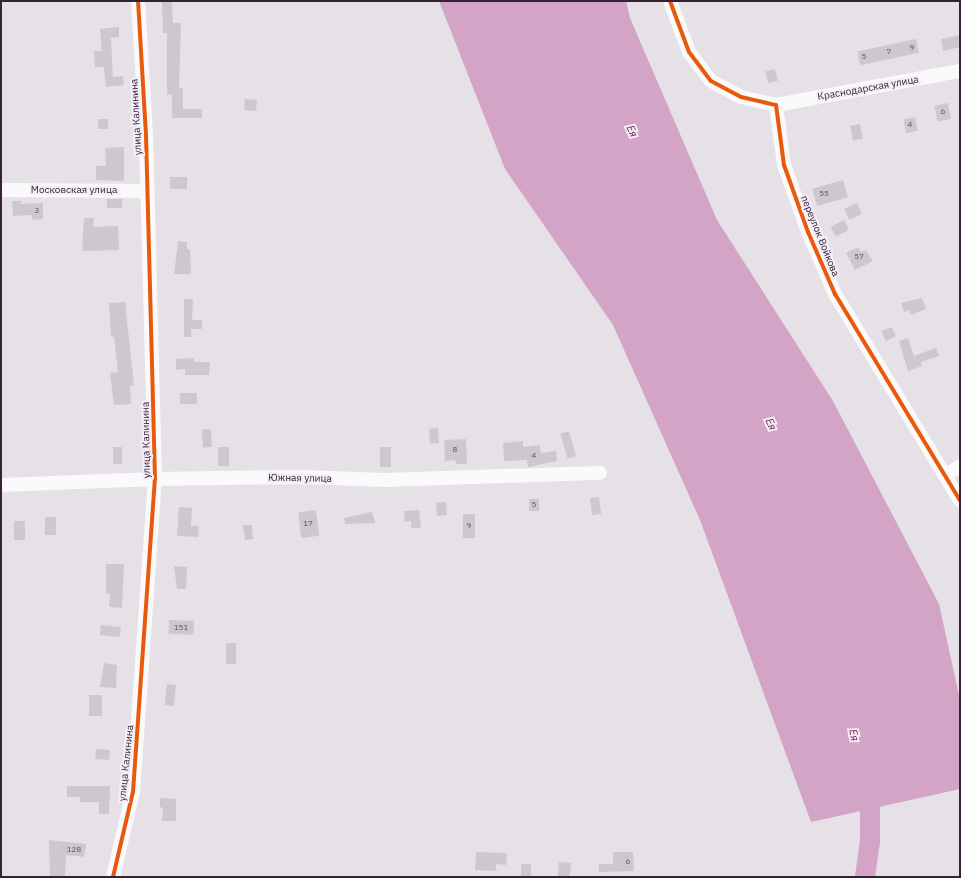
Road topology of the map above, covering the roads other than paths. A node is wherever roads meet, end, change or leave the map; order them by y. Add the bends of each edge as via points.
1 (138, 1) edge
2 (670, 1) edge
3 (960, 71) edge
4 (776, 105) junction
5 (1, 190) edge
6 (148, 191) junction
7 (960, 466) edge
8 (600, 473) dead end
9 (945, 476) junction
10 (155, 479) junction
11 (1, 485) edge
12 (960, 500) edge
13 (113, 877) edge

1 - 6 street, улица Калинина
2 - 4 street via 689,52 711,81 741,97
3 - 4 street, Краснодарская улица
4 - 9 street, переулок Войкова via 784,165 808,232 835,294
5 - 6 street, Московская улица
6 - 10 street, улица Калинина
7 - 9 street
8 - 10 street, Южная улица via 385,480 301,477
9 - 12 street, переулок Войкова
10 - 11 street, Южная улица
10 - 13 street, улица Калинина via 133,792

